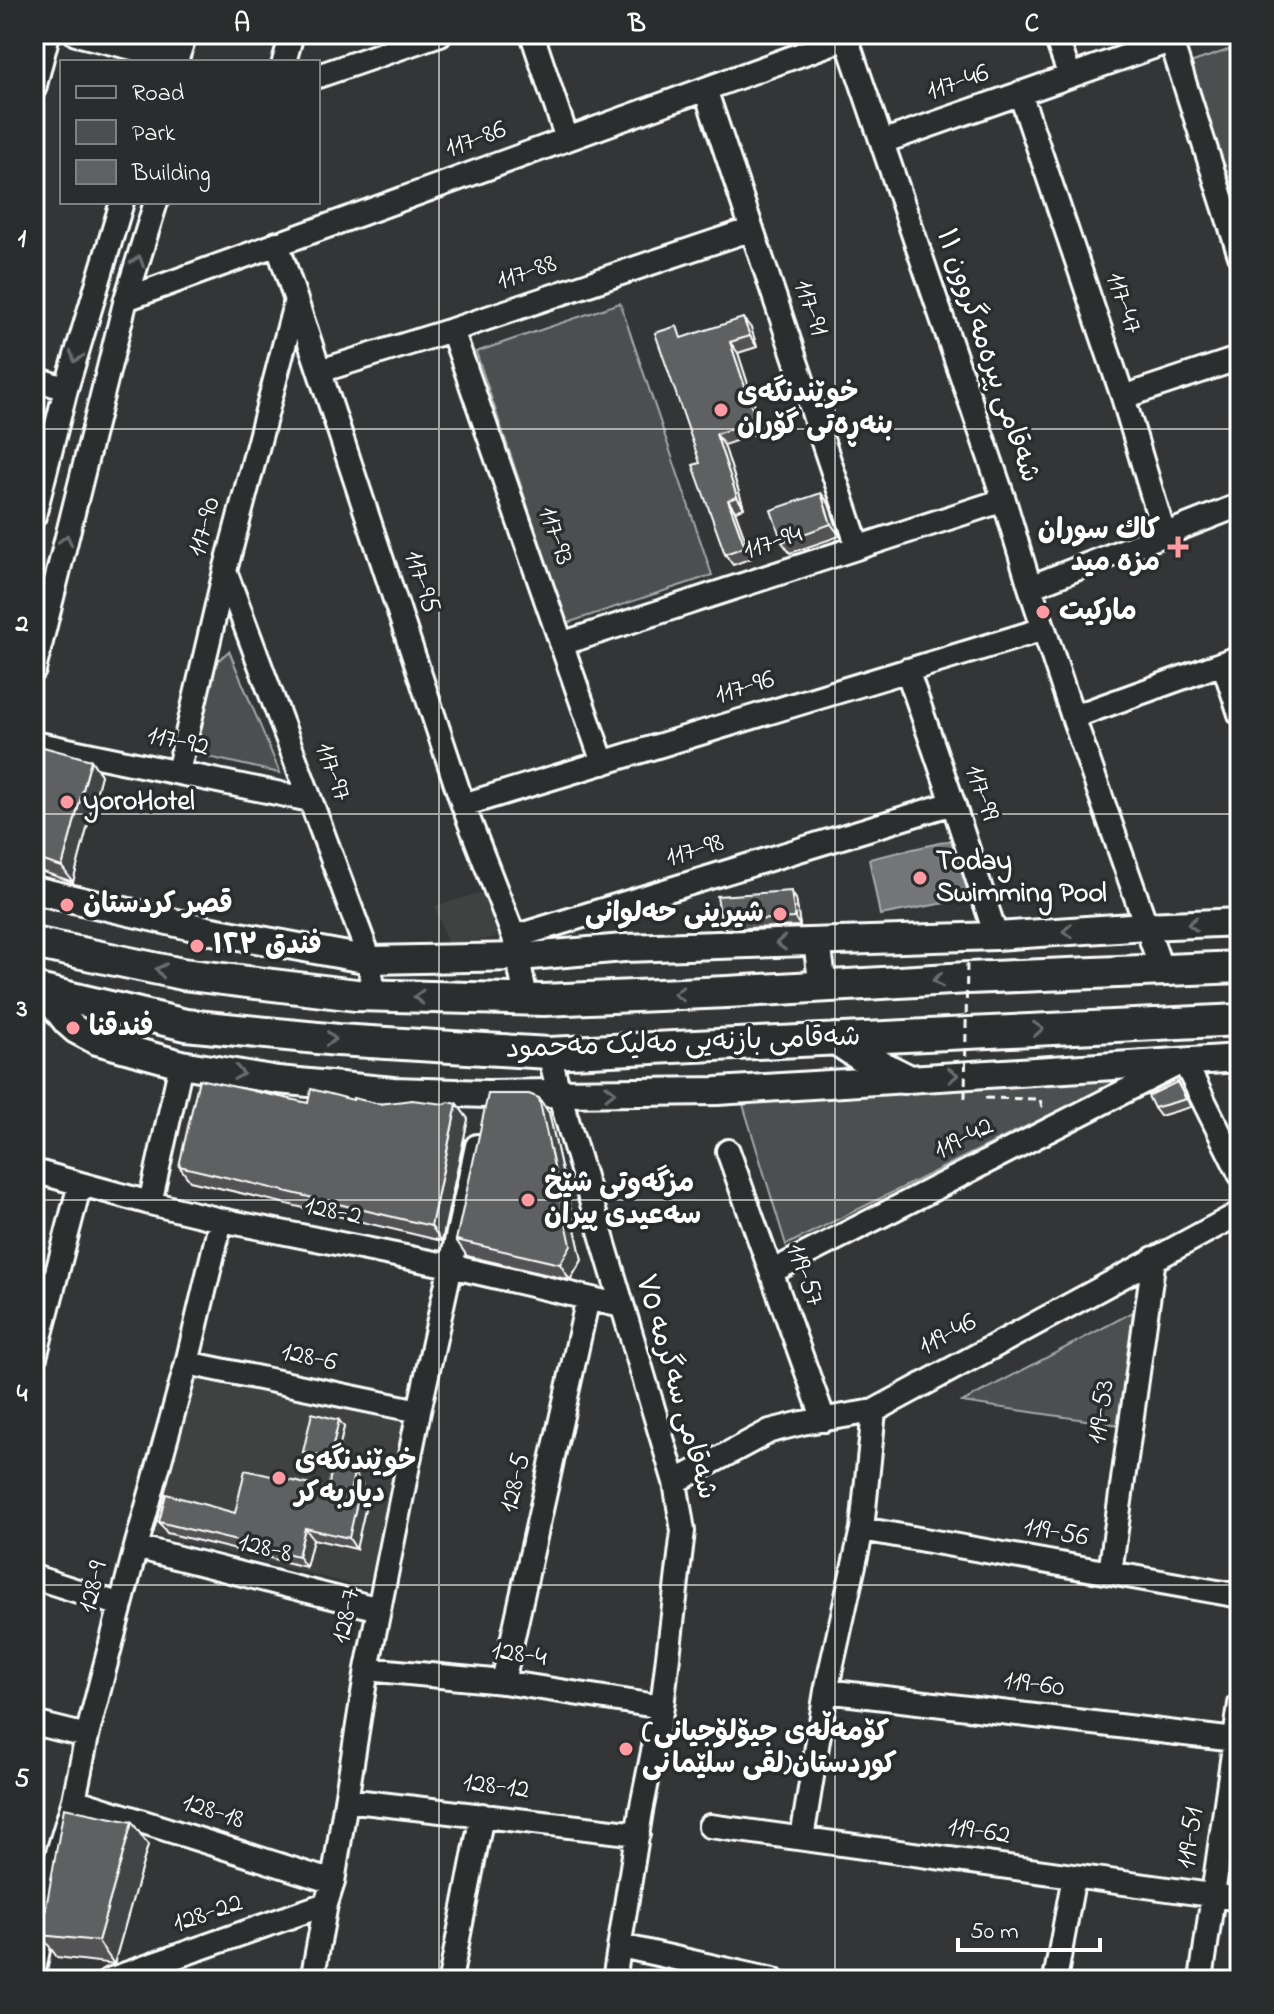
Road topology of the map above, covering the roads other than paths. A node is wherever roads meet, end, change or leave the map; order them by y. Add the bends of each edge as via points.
1 (48, 34) edge
2 (76, 34) edge
3 (185, 34) edge
4 (292, 34) edge
5 (532, 34) edge
6 (1055, 34) edge
7 (431, 36) edge
8 (845, 36) edge
9 (1180, 37) edge
10 (177, 60) edge
11 (285, 60) edge
12 (320, 75) edge
13 (1070, 76) junction
14 (34, 89) edge
15 (705, 89) junction
16 (1020, 93) junction
17 (567, 139) junction
18 (882, 142) junction
19 (121, 204) edge
20 (155, 204) edge
21 (752, 229) junction
22 (277, 243) junction
23 (1240, 256) edge
24 (126, 299) junction
25 (296, 299) junction
26 (452, 330) junction
27 (1240, 358) edge
28 (320, 371) junction
29 (34, 378) edge
30 (66, 389) junction
31 (1123, 397) junction
32 (1004, 500) junction
33 (1240, 505) edge
34 (34, 516) edge
35 (1164, 534) junction
36 (858, 547) junction
37 (225, 571) junction
38 (1030, 587) junction
39 (1044, 629) junction
40 (561, 644) junction
41 (1231, 660) edge
42 (34, 670) edge
43 (907, 670) junction
44 (1240, 714) edge
45 (1073, 717) junction
46 (34, 743) edge
47 (603, 763) junction
48 (178, 772) junction
49 (310, 800) junction
50 (953, 803) junction
51 (463, 805) junction
52 (34, 890) edge
53 (1240, 922) edge
54 (1146, 926) junction
55 (996, 936) junction
56 (817, 942) junction
57 (34, 943) edge
58 (516, 947) junction
59 (370, 960) junction
60 (1240, 967) edge
61 (1162, 971) junction
62 (823, 987) junction
63 (40, 990) edge
64 (373, 996) junction
65 (526, 999) junction
66 (1240, 1020) edge
67 (836, 1039) junction
68 (549, 1053) junction
69 (1240, 1058) edge
70 (1184, 1061) junction
71 (181, 1064) junction
72 (904, 1078) junction
73 (559, 1093) junction
74 (485, 1109) junction
75 (728, 1151) dead end
76 (34, 1171) edge
77 (1240, 1174) edge
78 (80, 1184) junction
79 (150, 1203) junction
80 (1240, 1213) edge
81 (221, 1220) junction
82 (1154, 1258) junction
83 (450, 1266) junction
84 (771, 1272) junction
85 (588, 1298) junction
86 (622, 1306) junction
87 (34, 1361) edge
88 (187, 1363) junction
89 (419, 1411) junction
90 (874, 1411) junction
91 (824, 1420) junction
92 (675, 1482) junction
93 (862, 1529) junction
94 (136, 1547) junction
95 (1110, 1573) junction
96 (34, 1577) edge
97 (1240, 1596) edge
98 (121, 1605) junction
99 (379, 1609) junction
100 (367, 1669) junction
101 (503, 1682) junction
102 (826, 1691) junction
103 (1240, 1704) edge
104 (662, 1707) junction
105 (34, 1723) edge
106 (87, 1736) junction
107 (1235, 1740) junction
108 (74, 1800) junction
109 (346, 1800) junction
110 (482, 1815) junction
111 (710, 1826) dead end
112 (638, 1834) junction
113 (802, 1838) junction
114 (43, 1867) edge
115 (1074, 1876) junction
116 (333, 1882) junction
117 (1213, 1895) junction
118 (1240, 1899) edge
119 (326, 1904) junction
120 (621, 1946) junction
121 (34, 1971) edge
122 (109, 1980) edge
123 (312, 1980) edge
124 (450, 1980) edge
125 (614, 1980) edge
126 (770, 1980) edge
127 (1055, 1980) edge
128 (1201, 1980) edge

1 - 14 street
2 - 10 street
3 - 10 street
4 - 11 street
5 - 17 street
6 - 13 street
7 - 12 street
8 - 15 street, 117-86
8 - 18 street, شەقامی پیرەمەگروون ١١
9 - 13 street, 117-46
9 - 23 street
13 - 16 street, 117-46
15 - 17 street, 117-86
15 - 21 street, 117-91
16 - 18 street, 117-46
16 - 31 street, 117-47
17 - 22 street, 117-86
18 - 32 street, شەقامی پیرەمەگروون ١١
19 -> 30 street
24 -> 20 street
21 - 26 street, 117-88
21 - 36 street, 117-91
22 - 24 street, 117-86
22 - 25 street, 117-95
42 -> 24 street
25 - 28 street, 117-95
25 - 37 street, 117-90
26 - 28 street, 117-88
26 - 40 street, 117-93
27 - 31 street
28 - 51 street, 117-95
29 - 30 street
30 - 34 street
31 - 35 street, 117-47
32 - 36 street, 117-94
32 - 38 street, شەقامی پیرەمەگروون ١١
33 - 35 street
35 - 38 street
36 - 40 street, 117-94
37 - 48 street, 117-90
37 - 49 street, 117-97
38 - 39 street, شەقامی پیرەمەگروون ١١
39 - 43 street, 117-96
39 - 45 street, شەقامی پیرەمەگروون ١١
40 - 47 street, 117-93
41 - 44 street
41 - 45 street
43 - 47 street, 117-96
43 - 50 street, 117-99
45 - 54 street, شەقامی پیرەمەگروون ١١
46 - 48 street, 117-92
47 - 51 street, 117-96
48 - 49 street, 117-92
49 - 59 street, 117-97
50 - 55 street, 117-99
50 - 58 street, 117-98
51 - 58 street, 117-95
52 - 59 main road
53 -> 54 main road
54 -> 55 main road
54 - 61 street, شەقامی پیرەمەگروون ١١
55 - 56 main road
56 -> 58 main road
56 - 62 main road
64 -> 57 highway, شەقامی بازنەیی مەلیک مەحمود via 182,974
58 - 59 main road
58 - 65 street
59 - 64 street, 117-97
60 - 61 highway, شەقامی بازنەیی مەلیک مەحمود
61 -> 62 highway, شەقامی بازنەیی مەلیک مەحمود
62 -> 65 highway, شەقامی بازنەیی مەلیک مەحمود
63 -> 68 highway, شەقامی بازنەیی مەلیک مەحمود via 186,1025
63 - 71 main road via 86,1037
65 -> 64 highway, شەقامی بازنەیی مەلیک مەحمود
67 -> 66 highway, شەقامی بازنەیی مەلیک مەحمود
67 - 68 highway, شەقامی بازنەیی مەلیک مەحمود
67 - 72 highway
68 - 73 street, شەقامی سەگرمە ٧٥
69 - 70 main road
72 -> 70 main road
70 - 77 street
70 - 84 street, 119-42
71 -> 74 main road via 393,1091
71 - 79 street
73 -> 72 main road via 717,1091
73 - 74 main road
73 - 86 street, شەقامی سەگرمە ٧٥
74 - 83 street, 128-7
75 - 84 street, 119-57
76 - 78 street, 128-2
78 - 79 street, 128-2
78 - 87 street
79 - 81 street, 128-2
80 - 82 street, 119-46
81 - 83 street, 128-2
81 - 88 street, 128-9
82 - 90 street, 119-46
82 - 95 street, 119-53
83 - 85 street, 128-2
83 - 89 street, 128-7
84 - 91 street, 119-57
85 - 86 street, 128-2
85 - 101 street, 128-5
86 - 92 street, شەقامی سەگرمە ٧٥
88 - 89 street, 128-6
88 - 94 street, 128-9
89 - 99 street, 128-7
90 - 91 street, 119-46
90 - 93 street
91 - 92 street, 119-46 via 770,1431
92 - 104 street, شەقامی سەگرمە ٧٥ via 683,1531
93 - 95 street, 119-56
93 - 102 street
94 - 98 street, 128-9
94 - 99 street, 128-8
95 - 97 street, 119-56
96 - 98 street
98 - 106 street, 128-9
99 - 100 street, 128-7
100 - 101 street, 128-4
100 - 109 street, 128-7
101 - 104 street, 128-4
102 - 107 street, 119-60
102 - 113 street
103 - 107 street, 119-51
104 - 112 street, شەقامی سەگرمە ٧٥
105 - 106 street
106 - 108 street, 128-9
107 - 117 street, 119-51
108 - 114 street, 128-9
108 - 116 street, 128-18
109 - 110 street, 128-12
109 - 116 street, 128-7
110 - 112 street, 128-12
110 - 124 street
111 - 113 street, 119-62
112 - 120 street, شەقامی سەگرمە ٧٥
113 - 115 street, 119-62
114 - 121 street, 128-9
115 - 117 street, 119-62
115 - 127 street
116 - 119 street, 128-7
117 - 118 street, 119-62
117 - 128 street, 119-51
119 - 122 street, 128-22
119 - 123 street, 128-7
120 - 125 street, شەقامی سەگرمە ٧٥
120 - 126 street

